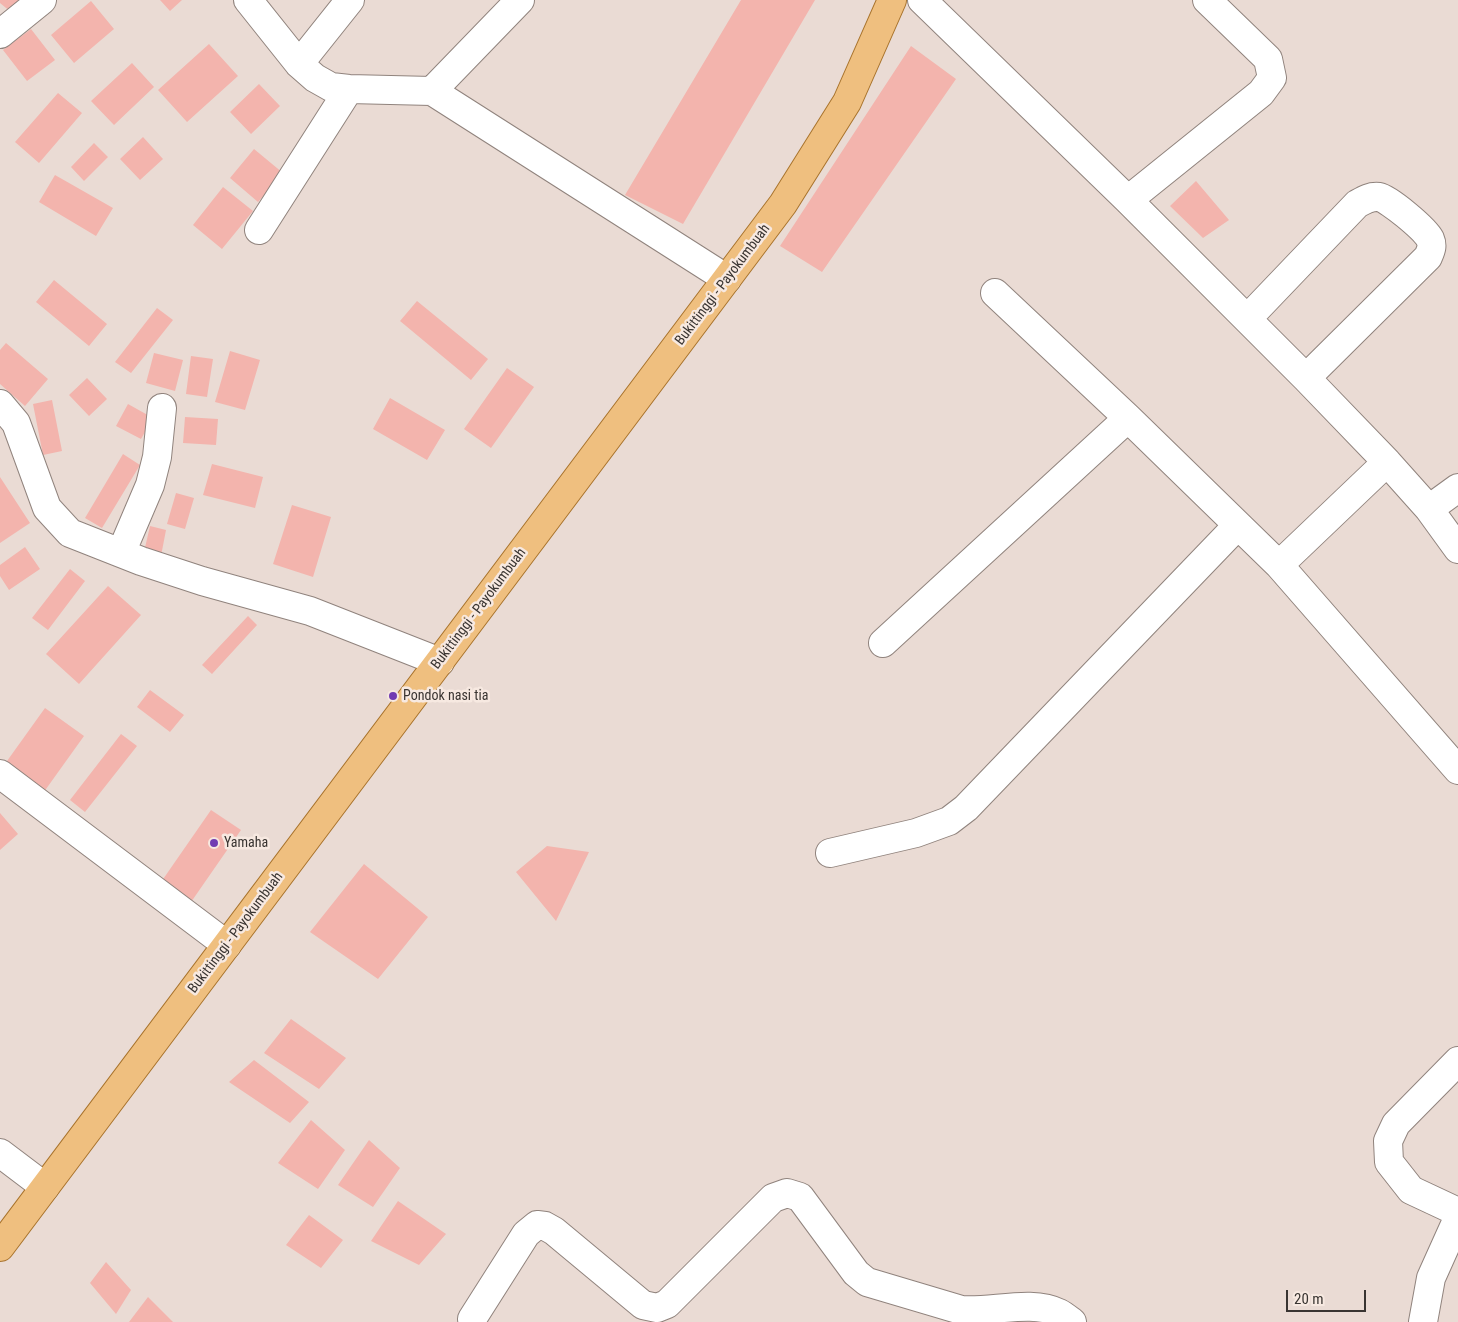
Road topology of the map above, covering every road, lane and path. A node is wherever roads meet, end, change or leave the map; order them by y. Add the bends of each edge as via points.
1 (42, 0) edge
2 (248, 0) edge
3 (350, 0) edge
4 (520, 0) edge
5 (922, 0) edge
6 (1207, 0) edge
7 (890, 3) edge
8 (0, 34) edge
9 (299, 64) junction
10 (348, 90) junction
11 (432, 91) junction
12 (1128, 200) junction
13 (259, 230) dead end
14 (727, 279) junction
15 (995, 293) dead end
16 (1247, 319) junction
17 (1306, 378) junction
18 (0, 404) edge
19 (162, 408) dead end
20 (1128, 418) junction
21 (1387, 462) junction
22 (1458, 488) edge
23 (1428, 509) junction
24 (1238, 525) junction
25 (1458, 549) edge
26 (121, 553) junction
27 (1279, 565) junction
28 (883, 642) dead end
29 (440, 662) junction
30 (1458, 770) edge
31 (0, 774) edge
32 (830, 853) dead end
33 (227, 945) junction
34 (1458, 1061) edge
35 (0, 1153) edge
36 (45, 1187) junction
37 (1458, 1212) edge
38 (1458, 1218) edge
39 (0, 1247) edge
40 (472, 1319) dead end
41 (1072, 1322) edge
42 (1423, 1322) edge

1 - 8 street
2 - 9 street
3 - 9 street
4 - 11 street
5 - 12 street
6 - 12 street via 1268,59 1272,78 1261,93
7 - 14 main road, Bukittinggi - Payokumbuah via 847,102 783,204
9 - 10 street via 331,87
10 - 11 street
10 - 13 street
11 - 14 street
12 - 16 street
14 - 29 main road, Bukittinggi - Payokumbuah
15 - 20 street
16 - 17 street
16 - 17 street via 1357,204 1369,197 1381,197 1391,203 1429,237 1432,248 1428,257
17 - 21 street
18 - 26 street via 16,423 47,508 70,533
19 - 26 street via 157,457 150,485
20 - 24 street
20 - 28 street
21 - 23 street
21 - 27 street
22 - 23 street
23 - 25 street
24 - 27 street
24 - 32 street via 949,821 916,833
26 - 29 street via 202,581 310,612
27 - 30 street
29 - 33 main road, Bukittinggi - Payokumbuah
31 - 33 street
33 - 36 main road, Bukittinggi - Payokumbuah
34 - 37 street via 1396,1124 1388,1141 1389,1162 1411,1190
35 - 36 street
36 - 39 main road, Bukittinggi - Payokumbuah
38 - 42 street via 1431,1278
40 - 41 street via 526,1234 537,1225 554,1231 643,1305 657,1308 667,1304 773,1198 787,1192 800,1197 856,1273 867,1282 961,1310 1042,1308 1058,1312

